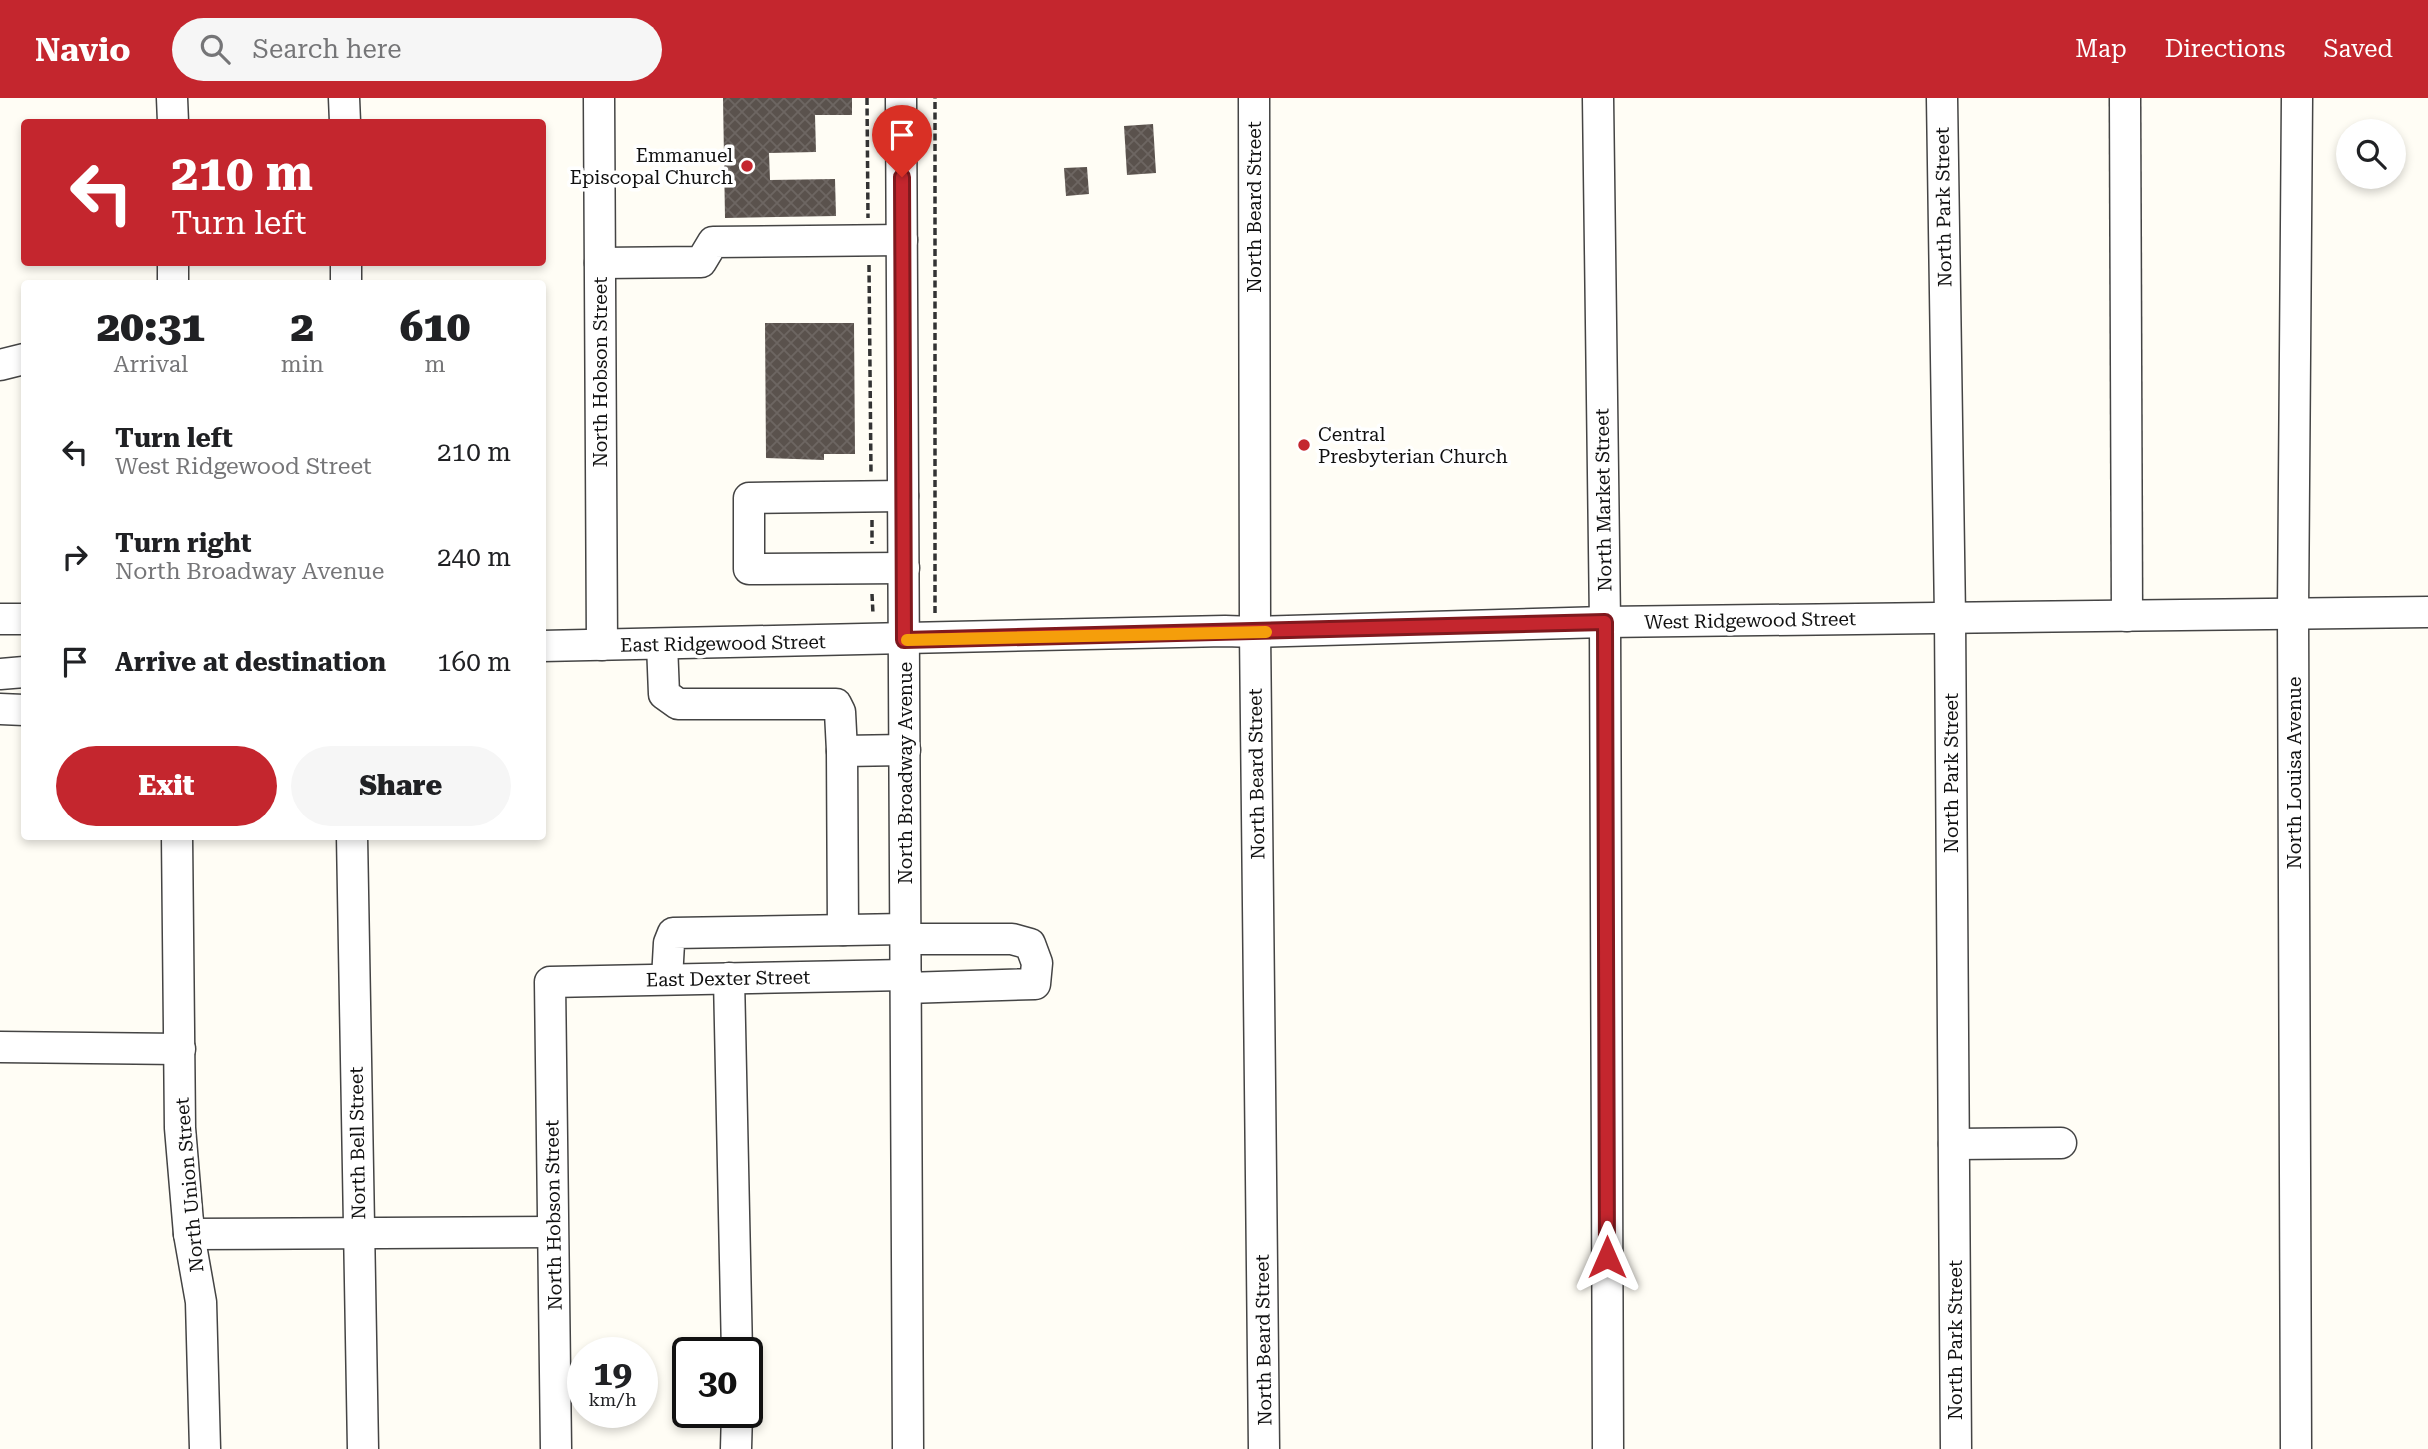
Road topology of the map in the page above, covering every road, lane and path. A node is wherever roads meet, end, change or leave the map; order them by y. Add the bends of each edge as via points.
1 (172, 98) edge
2 (344, 98) edge
3 (599, 98) edge
4 (866, 98) edge
5 (901, 98) edge
6 (935, 98) edge
7 (1254, 98) edge
8 (1598, 98) edge
9 (1942, 98) edge
10 (2124, 98) edge
11 (2297, 98) edge
12 (173, 119) edge
13 (345, 119) edge
14 (868, 240) junction
15 (902, 240) junction
16 (600, 263) junction
17 (21, 360) edge
18 (0, 365) edge
19 (871, 496) junction
20 (903, 496) junction
21 (872, 568) junction
22 (904, 568) junction
23 (2428, 612) edge
24 (2293, 613) junction
25 (873, 614) dead end
26 (934, 614) dead end
27 (1950, 617) junction
28 (2127, 617) junction
29 (0, 619) edge
30 (21, 619) edge
31 (1605, 622) junction
32 (1255, 632) junction
33 (904, 640) junction
34 (662, 644) junction
35 (602, 645) junction
36 (546, 646) edge
37 (21, 673) edge
38 (0, 674) edge
39 (0, 709) edge
40 (21, 710) edge
41 (905, 750) junction
42 (842, 751) junction
43 (177, 840) edge
44 (352, 840) edge
45 (843, 930) junction
46 (905, 934) junction
47 (729, 978) junction
48 (667, 979) junction
49 (906, 981) junction
50 (550, 982) joint
51 (0, 1047) edge
52 (180, 1049) junction
53 (2062, 1143) dead end
54 (1954, 1144) junction
55 (552, 1232) junction
56 (359, 1233) junction
57 (189, 1234) junction
58 (737, 1337) edge
59 (737, 1428) edge
60 (205, 1449) edge
61 (363, 1449) edge
62 (556, 1449) edge
63 (736, 1449) edge
64 (908, 1449) edge
65 (1264, 1449) edge
66 (1608, 1449) edge
67 (1956, 1449) edge
68 (2296, 1449) edge

1 - 12 street
2 - 13 street
3 - 16 street, North Hobson Street
4 - 14 path
5 - 15 street, North Broadway Avenue
6 - 26 path
7 - 32 street, North Beard Street
8 - 31 street, North Market Street
9 - 27 street, North Park Street
10 - 28 street
11 - 24 street, North Louisa Avenue
14 - 15 street
14 - 16 street via 713,242 701,262
14 - 19 path
15 - 20 street, North Broadway Avenue
16 - 35 street, North Hobson Street
17 - 18 street
19 - 20 street
19 - 21 path
19 - 21 street via 749,498 749,533 750,569
20 - 22 street, North Broadway Avenue
21 - 22 street
21 - 25 path
22 - 33 street, North Broadway Avenue
23 - 24 street, West Ridgewood Street
24 - 28 street, West Ridgewood Street
24 - 68 street, North Louisa Avenue
27 - 28 street, West Ridgewood Street
27 - 31 street, West Ridgewood Street
27 - 54 street, North Park Street
29 - 30 street
31 - 32 street, West Ridgewood Street
31 - 66 street, North Market Street
32 - 33 street, West Ridgewood Street
32 - 65 street, North Beard Street
33 - 34 street, East Ridgewood Street
33 - 41 street, North Broadway Avenue
34 - 35 street, East Ridgewood Street
34 - 42 street via 664,694 678,704 835,704 840,712
35 - 36 street, East Ridgewood Street
37 - 38 street
39 - 40 street
41 - 42 street
41 - 46 street, North Broadway Avenue
42 - 45 street
43 - 52 street, North Union Street
44 - 56 street, North Bell Street
45 - 46 street
45 - 48 street via 673,933
46 - 49 street, North Broadway Avenue
46 - 49 street, East Dexter Street via 1012,939 1030,944 1037,963 1035,984
47 - 48 street, East Dexter Street
47 - 49 street, East Dexter Street
47 - 58 street
48 - 50 street, East Dexter Street
49 - 64 street, North Broadway Avenue
50 - 55 street, North Hobson Street
51 - 52 street
52 - 57 street, North Union Street via 180,1128
53 - 54 street
54 - 67 street, North Park Street
55 - 56 street
55 - 62 street, North Hobson Street
56 - 57 street
56 - 61 street, North Bell Street
57 - 60 street, North Union Street via 201,1302
59 - 63 street

